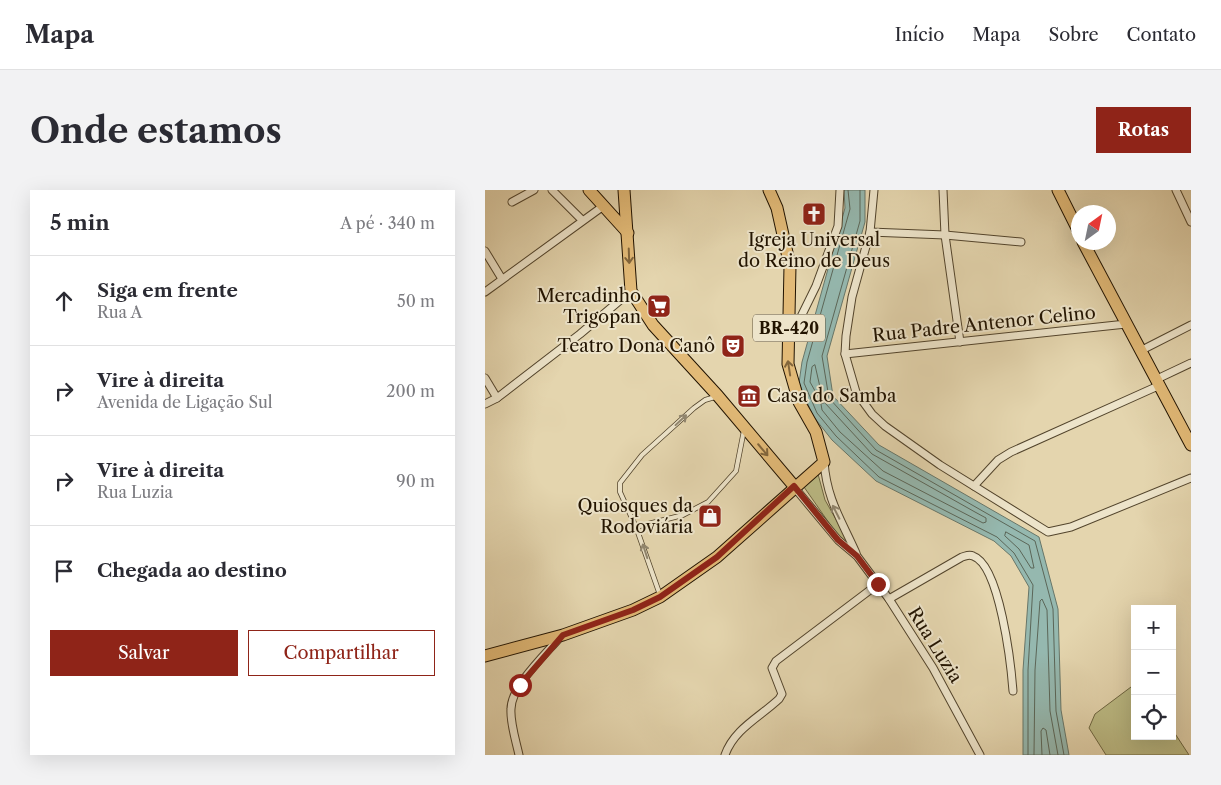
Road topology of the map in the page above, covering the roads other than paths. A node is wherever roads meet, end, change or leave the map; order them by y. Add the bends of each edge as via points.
1 (535, 190) edge
2 (552, 190) edge
3 (589, 190) edge
4 (624, 190) edge
5 (769, 190) edge
6 (840, 190) edge
7 (874, 190) edge
8 (943, 190) edge
9 (1058, 190) edge
10 (1176, 190) edge
11 (512, 202) dead end
12 (602, 207) junction
13 (1071, 216) edge
14 (582, 220) junction
15 (1191, 222) edge
16 (869, 232) junction
17 (628, 233) junction
18 (945, 235) junction
19 (1021, 242) dead end
20 (1087, 250) edge
21 (485, 251) edge
22 (502, 279) junction
23 (485, 292) edge
24 (631, 292) junction
25 (1126, 324) junction
26 (1191, 326) edge
27 (789, 341) junction
28 (960, 342) junction
29 (1139, 351) junction
30 (845, 354) junction
31 (1191, 363) edge
32 (485, 378) edge
33 (1156, 383) junction
34 (718, 396) junction
35 (497, 398) junction
36 (485, 404) edge
37 (744, 428) junction
38 (1191, 445) edge
39 (824, 462) junction
40 (1191, 478) edge
41 (794, 486) junction
42 (974, 486) junction
43 (636, 527) junction
44 (857, 556) junction
45 (878, 584) junction
46 (660, 597) junction
47 (889, 599) junction
48 (563, 635) junction
49 (485, 656) edge
50 (1013, 691) dead end
51 (519, 755) edge
52 (725, 755) edge
53 (981, 755) edge

1 - 11 street
2 - 14 street
3 - 12 main road
4 - 17 main road
5 - 27 main road, BR-420 via 777,208 789,266
6 - 27 street via 838,226 816,286
7 - 16 street
8 - 18 street
9 - 13 main road
10 - 15 street
12 - 14 street
12 - 17 main road
14 - 22 street
16 - 18 street
16 - 30 street via 848,316
17 -> 24 main road
18 - 19 street
18 - 28 street
20 - 25 main road
21 - 22 street
22 - 23 street
24 - 34 main road via 653,325
24 - 35 street
25 - 28 street, Rua Padre Antenor Celino
25 - 29 main road
26 - 29 street
39 -> 27 main road, BR-420 via 816,432 794,391 788,364
28 - 30 street, Rua Padre Antenor Celino
29 - 33 main road
30 - 42 street via 856,392 872,414
31 - 33 street
32 - 35 street
33 - 38 main road
33 - 42 street via 1011,452 998,460
34 - 37 main road
43 -> 34 lane via 620,492 623,475 695,408
35 - 36 street
37 -> 41 main road
37 - 43 lane via 736,470 708,502 683,515
39 - 41 main road
44 -> 39 street, Rua Luzia via 832,505 826,487
40 - 42 street via 1071,527 1048,532
41 - 44 street, Rua Luzia via 838,540
41 - 46 main road via 717,557
46 -> 43 lane
44 - 45 street, Rua Luzia
45 - 47 street, Rua Luzia
45 - 52 street via 776,661 772,668 781,694 779,699 737,734
46 - 48 main road
47 - 50 street via 962,557 975,556 985,569 1002,609
47 - 53 street, Rua Luzia
48 - 49 main road
48 - 51 street via 512,698 510,710

